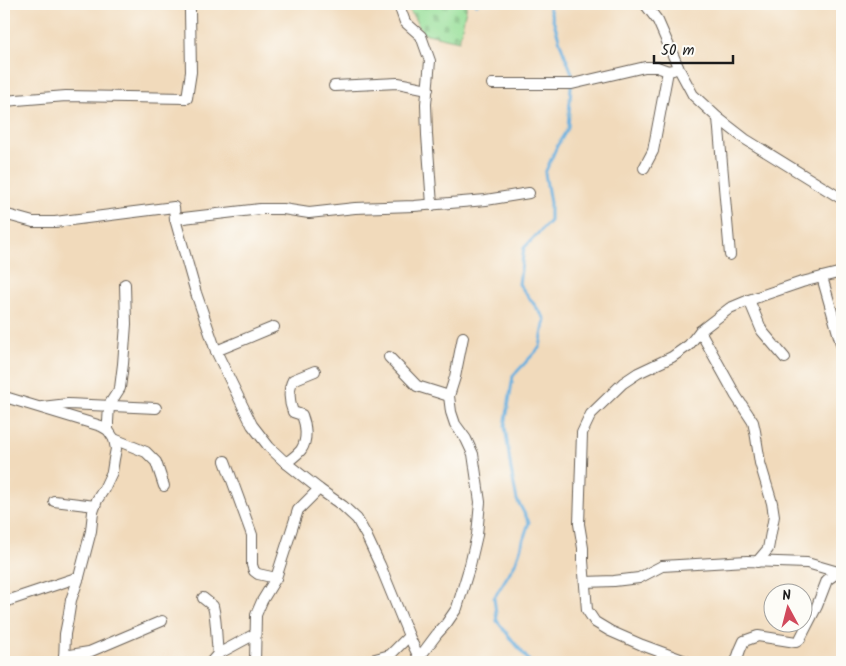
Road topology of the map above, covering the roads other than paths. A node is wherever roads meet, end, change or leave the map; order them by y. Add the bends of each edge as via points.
1 (188, 4) edge
2 (400, 4) edge
3 (645, 4) edge
4 (673, 70) junction
5 (492, 84) dead end
6 (334, 86) dead end
7 (428, 89) junction
8 (4, 102) edge
9 (718, 118) junction
10 (644, 168) dead end
11 (529, 193) dead end
12 (842, 199) edge
13 (432, 205) junction
14 (4, 214) edge
15 (175, 219) junction
16 (730, 255) dead end
17 (842, 272) edge
18 (822, 276) junction
19 (125, 284) dead end
20 (749, 300) junction
21 (274, 327) dead end
22 (700, 331) junction
23 (463, 337) dead end
24 (842, 347) edge
25 (216, 351) junction
26 (389, 357) dead end
27 (785, 358) dead end
28 (315, 371) dead end
29 (449, 396) junction
30 (5, 397) dead end
31 (109, 405) junction
32 (38, 407) junction
33 (156, 408) dead end
34 (111, 435) junction
35 (225, 461) dead end
36 (286, 463) junction
37 (164, 486) dead end
38 (318, 489) junction
39 (54, 502) dead end
40 (95, 506) junction
41 (757, 562) junction
42 (840, 570) edge
43 (79, 577) junction
44 (276, 578) junction
45 (585, 582) junction
46 (202, 598) dead end
47 (4, 602) edge
48 (162, 620) dead end
49 (255, 634) junction
50 (409, 636) junction
51 (218, 654) junction
52 (64, 659) edge
53 (420, 660) edge
54 (211, 662) edge
55 (255, 662) edge
56 (358, 662) edge
57 (688, 662) edge
58 (736, 662) edge

1 - 8 street via 191,72 187,98 66,96
2 - 7 street via 406,22 422,36 426,48 430,61
3 - 4 street via 658,21
4 - 5 street via 645,67 572,84
4 - 9 street via 693,95
4 - 10 street via 653,151
6 - 7 street via 398,83
7 - 13 street via 427,135
9 - 12 street via 745,139
9 - 16 street
11 - 13 street
13 - 15 street via 309,213 260,209
14 - 15 street via 33,222 55,222 174,207
15 - 25 street
17 - 18 street
18 - 20 street
18 - 24 street
19 - 31 street via 126,324 120,388
20 - 22 street via 730,308
20 - 27 street via 762,331
21 - 25 street
22 - 41 street via 753,422 774,516 768,549
22 - 45 street via 672,358 624,383 591,414 582,433 579,524
23 - 29 street
25 - 36 street via 252,425 269,448
26 - 29 street via 417,386
28 - 36 street via 292,380 290,386 291,408 302,415 305,440 301,450
29 - 53 street via 455,424 473,454 480,502 477,535 457,608
30 - 32 street
31 - 32 street
31 - 33 street
31 - 34 street
32 - 34 street via 101,426
34 - 37 street via 146,452 156,462
34 - 40 street via 116,449 112,472
35 - 44 street via 252,535 254,572
36 - 38 street
38 - 44 street via 298,510
38 - 50 street via 357,520 380,565
39 - 40 street
40 - 43 street
41 - 42 street via 807,563
41 - 45 street via 662,566 638,578
42 - 58 street via 827,580 800,639 796,642 758,636 744,641
43 - 47 street
43 - 52 street via 71,600
44 - 49 street via 256,615
45 - 57 street via 587,610 595,622 642,645
46 - 51 street via 213,606
48 - 52 street via 89,652
49 - 51 street
49 - 55 street
50 - 53 street
50 - 56 street via 390,655
51 - 54 street

